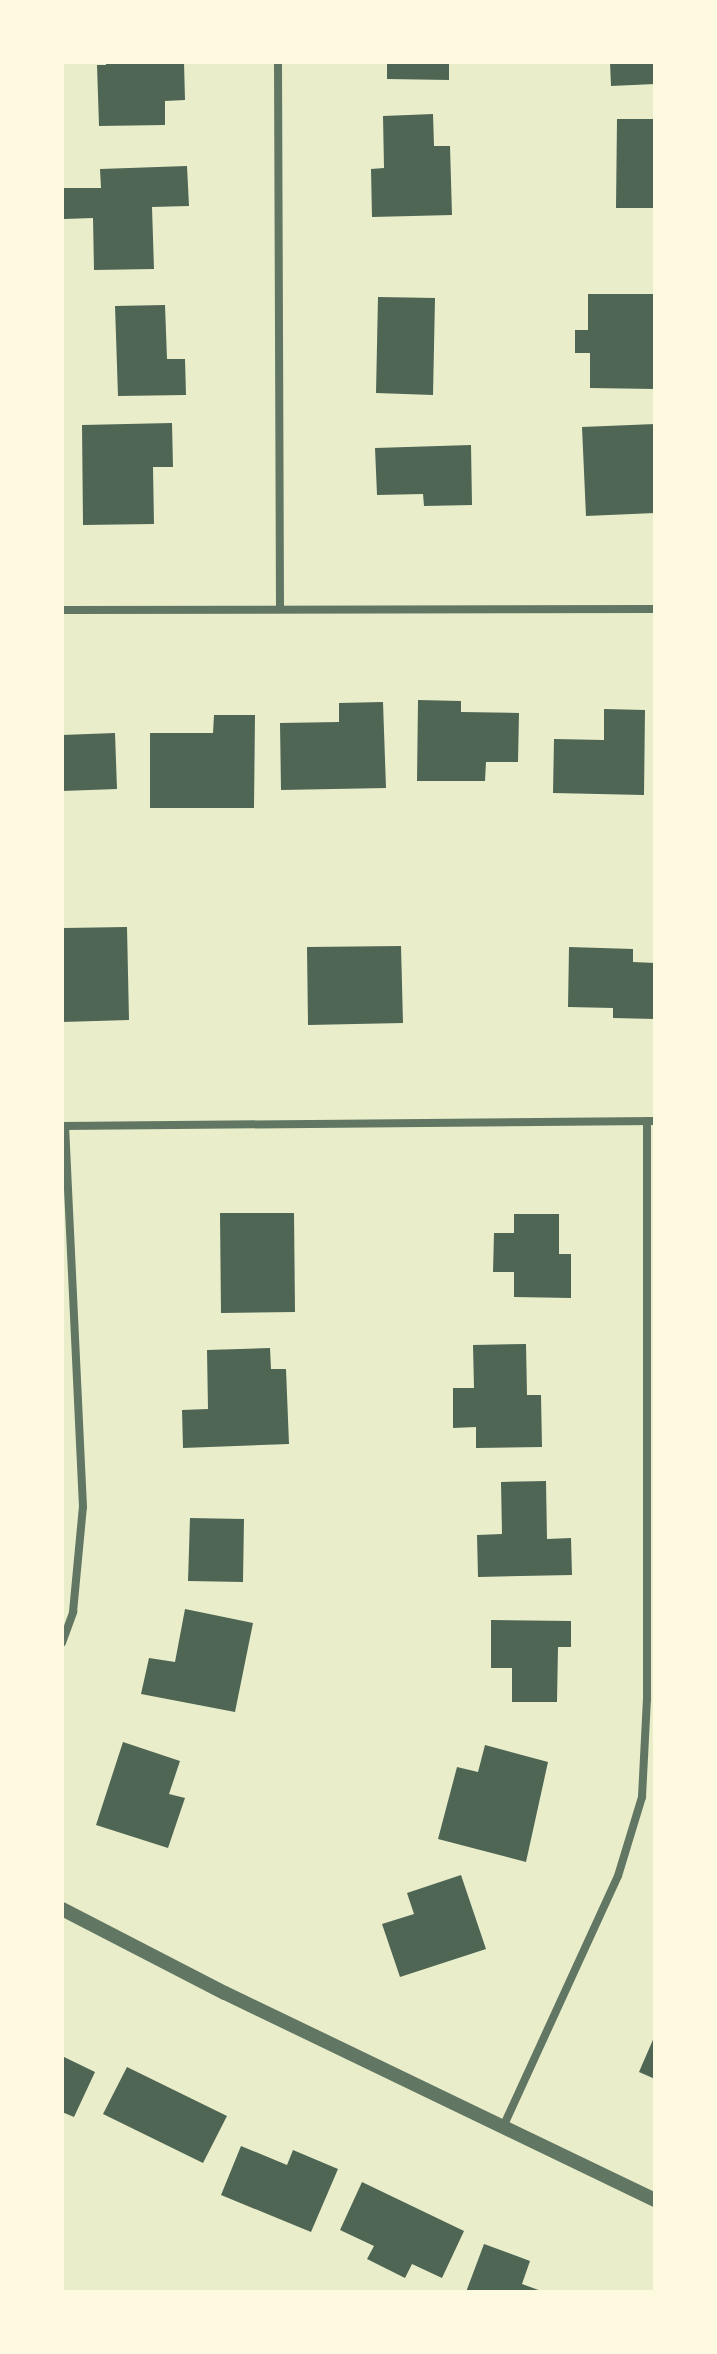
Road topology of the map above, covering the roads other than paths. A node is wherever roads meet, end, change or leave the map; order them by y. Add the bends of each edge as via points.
1 (278, 62) edge
2 (280, 608) junction
3 (655, 609) edge
4 (62, 610) edge
5 (651, 1121) edge
6 (64, 1126) edge
7 (62, 1643) edge
8 (62, 1909) edge
9 (503, 2127) junction
10 (655, 2200) edge

1 - 2 street
2 - 3 street
2 - 4 street
5 - 6 street
5 - 9 street via 642,1797 618,1876
6 - 7 street via 83,1507 73,1612
8 - 9 street
9 - 10 street

